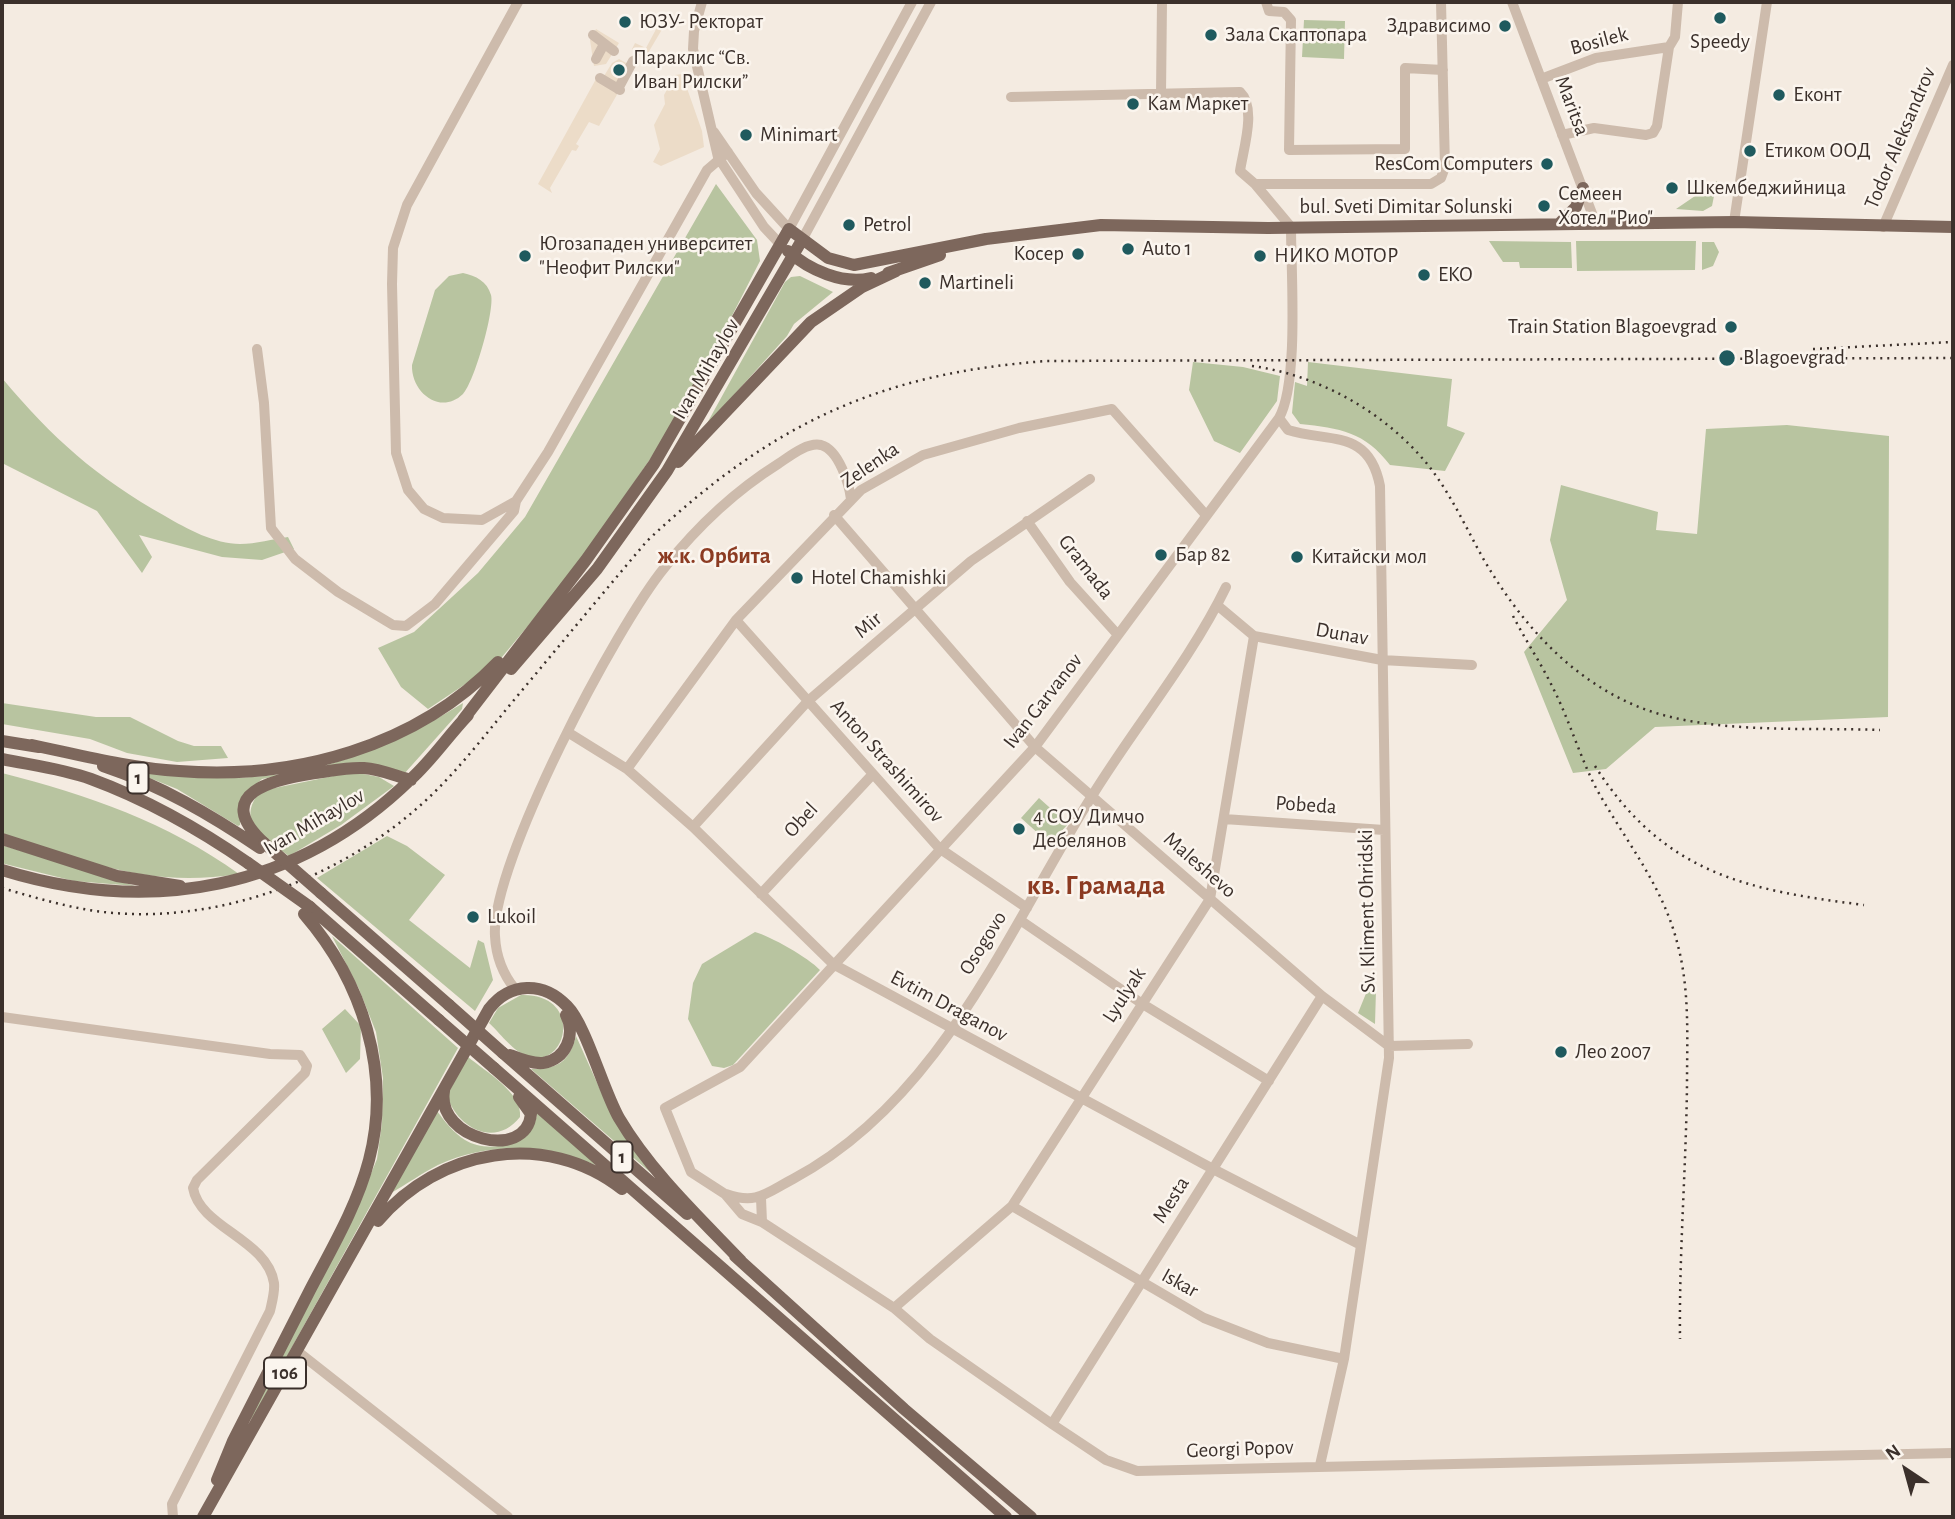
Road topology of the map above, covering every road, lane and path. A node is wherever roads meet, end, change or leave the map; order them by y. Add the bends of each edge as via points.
1 (518, 2) edge
2 (702, 2) edge
3 (912, 2) edge
4 (931, 2) edge
5 (1162, 2) edge
6 (1266, 2) edge
7 (1441, 2) edge
8 (1512, 2) edge
9 (1678, 2) edge
10 (1767, 2) edge
11 (593, 35) dead end
12 (604, 44) junction
13 (1669, 47) junction
14 (614, 51) dead end
15 (633, 61) dead end
16 (596, 63) dead end
17 (1953, 65) edge
18 (1443, 70) junction
19 (600, 78) dead end
20 (1541, 79) junction
21 (1161, 94) junction
22 (1011, 97) dead end
23 (1562, 135) junction
24 (723, 155) junction
25 (1255, 184) junction
26 (1583, 188) junction
27 (1734, 222) junction
28 (1559, 224) junction
29 (1596, 224) junction
30 (1291, 227) junction
31 (1883, 227) junction
32 (1953, 227) edge
33 (789, 229) junction
34 (986, 239) junction
35 (803, 240) junction
36 (780, 244) junction
37 (793, 256) junction
38 (896, 271) junction
39 (257, 349) dead end
40 (1279, 418) junction
41 (667, 471) junction
42 (1090, 480) dead end
43 (851, 499) junction
44 (516, 501) junction
45 (1205, 514) junction
46 (834, 515) junction
47 (1027, 522) junction
48 (1226, 587) dead end
49 (1217, 605) junction
50 (915, 611) junction
51 (736, 620) junction
52 (535, 624) junction
53 (1118, 635) junction
54 (1254, 636) junction
55 (1382, 660) junction
56 (1472, 665) dead end
57 (808, 701) junction
58 (463, 720) junction
59 (569, 733) junction
60 (2, 741) edge
61 (32, 745) junction
62 (1035, 747) junction
63 (2, 759) edge
64 (2, 765) edge
65 (627, 769) junction
66 (872, 775) junction
67 (89, 778) junction
68 (411, 780) junction
69 (1091, 796) junction
70 (1224, 819) junction
71 (693, 827) junction
72 (1384, 830) junction
73 (2, 839) edge
74 (262, 846) junction
75 (939, 848) junction
76 (2, 870) edge
77 (233, 883) junction
78 (761, 894) junction
79 (1210, 900) junction
80 (1027, 908) junction
81 (307, 911) junction
82 (1020, 920) junction
83 (833, 964) junction
84 (515, 989) junction
85 (1322, 996) junction
86 (555, 997) junction
87 (1141, 1003) junction
88 (2, 1017) edge
89 (952, 1030) junction
90 (1468, 1044) dead end
91 (1389, 1046) junction
92 (503, 1053) junction
93 (494, 1068) junction
94 (450, 1077) junction
95 (1269, 1081) junction
96 (1082, 1098) junction
97 (665, 1108) joint
98 (1213, 1169) junction
99 (725, 1194) junction
100 (761, 1198) junction
101 (1012, 1206) junction
102 (762, 1222) junction
103 (360, 1242) junction
104 (1359, 1244) junction
105 (741, 1261) junction
106 (730, 1274) junction
107 (1140, 1284) junction
108 (894, 1308) junction
109 (297, 1351) junction
110 (1344, 1359) junction
111 (1052, 1424) junction
112 (1953, 1453) edge
113 (1321, 1465) junction
114 (210, 1504) junction
115 (173, 1517) edge
116 (202, 1517) edge
117 (508, 1517) edge
118 (1006, 1517) edge
119 (1031, 1517) edge

1 - 44 street via 407,205 393,248 392,284 396,453 408,491 424,509 443,518 482,520
2 - 24 street via 693,49
3 - 33 street, Ivan Mihaylov
4 - 35 street, Ivan Mihaylov
5 - 21 street
6 - 18 street via 1269,11 1284,12 1290,20 1289,150 1405,149 1405,68
7 - 18 street
8 - 20 street, Maritsa
9 - 13 street via 1675,37
10 - 27 street
11 - 12 street
12 - 14 street
12 - 16 street
13 - 20 street, Bosilek via 1596,58
13 - 23 street via 1653,133 1594,128
15 - 19 street via 619,89
17 - 31 street, Todor Aleksandrov
18 - 25 street via 1446,167 1431,184
20 - 23 street, Maritsa
21 - 22 street
21 - 25 street via 1240,92 1246,97 1249,108 1240,171
23 - 26 street, Maritsa
24 - 33 street
24 - 36 street via 764,227
24 - 44 street via 707,170
25 - 30 street
26 - 28 main road via 1576,207
26 - 29 street, Maritsa
27 - 29 main road, bul. Sveti Dimitar Solunski
27 - 31 main road, bul. Sveti Dimitar Solunski
28 - 29 main road, bul. Sveti Dimitar Solunski
28 - 30 main road, bul. Sveti Dimitar Solunski
30 - 34 main road, bul. Sveti Dimitar Solunski via 1101,225
30 - 40 street, Ivan Garvanov via 1291,375
31 - 32 main road, bul. Sveti Dimitar Solunski
33 - 35 main road, bul. Sveti Dimitar Solunski
33 - 36 main road, Ivan Mihaylov
34 - 35 main road, bul. Sveti Dimitar Solunski via 854,265 828,258
34 - 38 main road, bul. Sveti Dimitar Solunski
35 - 37 main road, Ivan Mihaylov
36 - 37 main road, bul. Sveti Dimitar Solunski
36 - 52 main road, Ivan Mihaylov via 654,464
37 - 38 main road, bul. Sveti Dimitar Solunski via 835,277 852,280
37 - 41 main road, Ivan Mihaylov
38 - 41 main road via 811,322
39 - 44 street via 271,528 295,559 393,625 406,625 435,604 503,526
40 - 45 street, Ivan Garvanov
40 - 55 street, Sv. Kliment Ohridski via 1288,430 1352,443 1374,463 1380,486
41 - 58 main road, Ivan Mihaylov via 597,569
42 - 47 street, Mir
43 - 45 street, Zelenka via 923,455 1019,428 1112,409
43 - 46 street, Zelenka
43 - 59 street via 840,466 819,445 791,455 731,497 664,568
45 - 53 street, Ivan Garvanov
46 - 50 street, Maleshevo
46 - 51 street, Zelenka
47 - 50 street, Mir via 971,561
47 - 53 street, Gramada via 1070,582
48 - 49 street, Osogovo
49 - 54 street, Dunav
49 - 69 street, Osogovo
50 - 57 street, Mir
50 - 62 street, Maleshevo
51 - 57 street, Anton Strashimirov
51 - 65 street, Zelenka
52 - 58 main road, Ivan Mihaylov
52 - 61 main road via 481,680 445,709 380,743 337,757 209,773 155,769
53 - 62 street, Ivan Garvanov
54 - 55 street, Dunav
54 - 70 street, Lyulyak
55 - 56 street, Dunav
55 - 72 street, Sv. Kliment Ohridski
57 - 66 street, Anton Strashimirov
57 - 71 street, Mir
58 - 68 main road, Ivan Mihaylov
59 - 65 street, Evtim Draganov
59 - 84 street via 520,834 496,916 500,964
60 - 61 main road, 1
61 - 74 main road, 1 via 140,779
62 - 69 street, Maleshevo
62 - 75 street, Ivan Garvanov
63 - 67 main road, 1
64 - 67 main road
65 - 71 street, Evtim Draganov
66 - 75 street, Anton Strashimirov
66 - 78 street, Obel
67 - 81 main road, 1, bridge via 171,814 248,863
68 - 74 main road via 352,768 265,783 251,793 246,809 248,826
68 - 77 main road, Ivan Mihaylov via 322,845
69 - 79 street, Maleshevo
69 - 80 street, Osogovo
70 - 72 street, Pobeda
70 - 79 street, Lyulyak
71 - 78 street, Evtim Draganov
72 - 91 street, Sv. Kliment Ohridski
73 - 77 main road via 138,880 181,886
74 - 92 main road, 1, bridge
75 - 80 street, Anton Strashimirov
75 - 83 street, Ivan Garvanov
76 - 77 main road via 49,884 115,891 183,892
78 - 83 street, Evtim Draganov
79 - 85 street, Maleshevo
79 - 87 street, Lyulyak
80 - 82 street, Osogovo
81 - 93 main road, 1, bridge
81 - 114 main road via 343,966 364,1017 374,1069 372,1144 349,1214 233,1441
82 - 87 street
82 - 89 street, Osogovo
83 - 89 street, Evtim Draganov
83 - 97 street, Ivan Garvanov via 740,1067
84 - 86 main road via 535,988
84 - 94 main road, 106 via 489,1009
85 - 91 street, Maleshevo
85 - 95 street, Mesta
86 - 92 main road via 571,1029 561,1053 544,1063
86 - 105 main road via 573,1015 629,1134 671,1187
87 - 95 street
87 - 96 street, Lyulyak
88 - 115 street via 270,1054 294,1053 307,1066 193,1188 201,1207 264,1260 274,1284 270,1311 172,1504
89 - 96 street, Evtim Draganov
89 - 100 street, Osogovo via 915,1079 845,1145
90 - 91 street
91 - 104 street, Sv. Kliment Ohridski
92 - 105 main road, 1
93 - 94 main road via 531,1114 525,1128 506,1139 483,1140 457,1125 444,1102
93 - 106 main road, 1
94 - 103 main road, 106
95 - 98 street, Mesta
96 - 98 street, Evtim Draganov
96 - 101 street, Lyulyak
97 - 99 street, Georgi Popov via 691,1172
98 - 104 street, Evtim Draganov
98 - 107 street, Mesta
99 - 100 street via 744,1200
99 - 102 street, Georgi Popov via 742,1213
100 - 102 street
101 - 107 street, Iskar
101 - 108 street, Lyulyak
102 - 108 street, Georgi Popov
103 - 106 main road via 399,1198 433,1175 481,1157 529,1153 563,1159 603,1176
103 - 109 main road, 106
104 - 110 street, Sv. Kliment Ohridski
105 - 119 main road, 1
106 - 118 main road, 1
107 - 110 street, Iskar via 1203,1318 1268,1343
107 - 111 street, Mesta
108 - 111 street, Georgi Popov via 930,1339
109 - 114 main road, 106
109 - 117 street
110 - 113 street, Sv. Kliment Ohridski
111 - 113 street, Georgi Popov via 1106,1460 1137,1471
112 - 113 street, Georgi Popov
114 - 116 main road, 106

